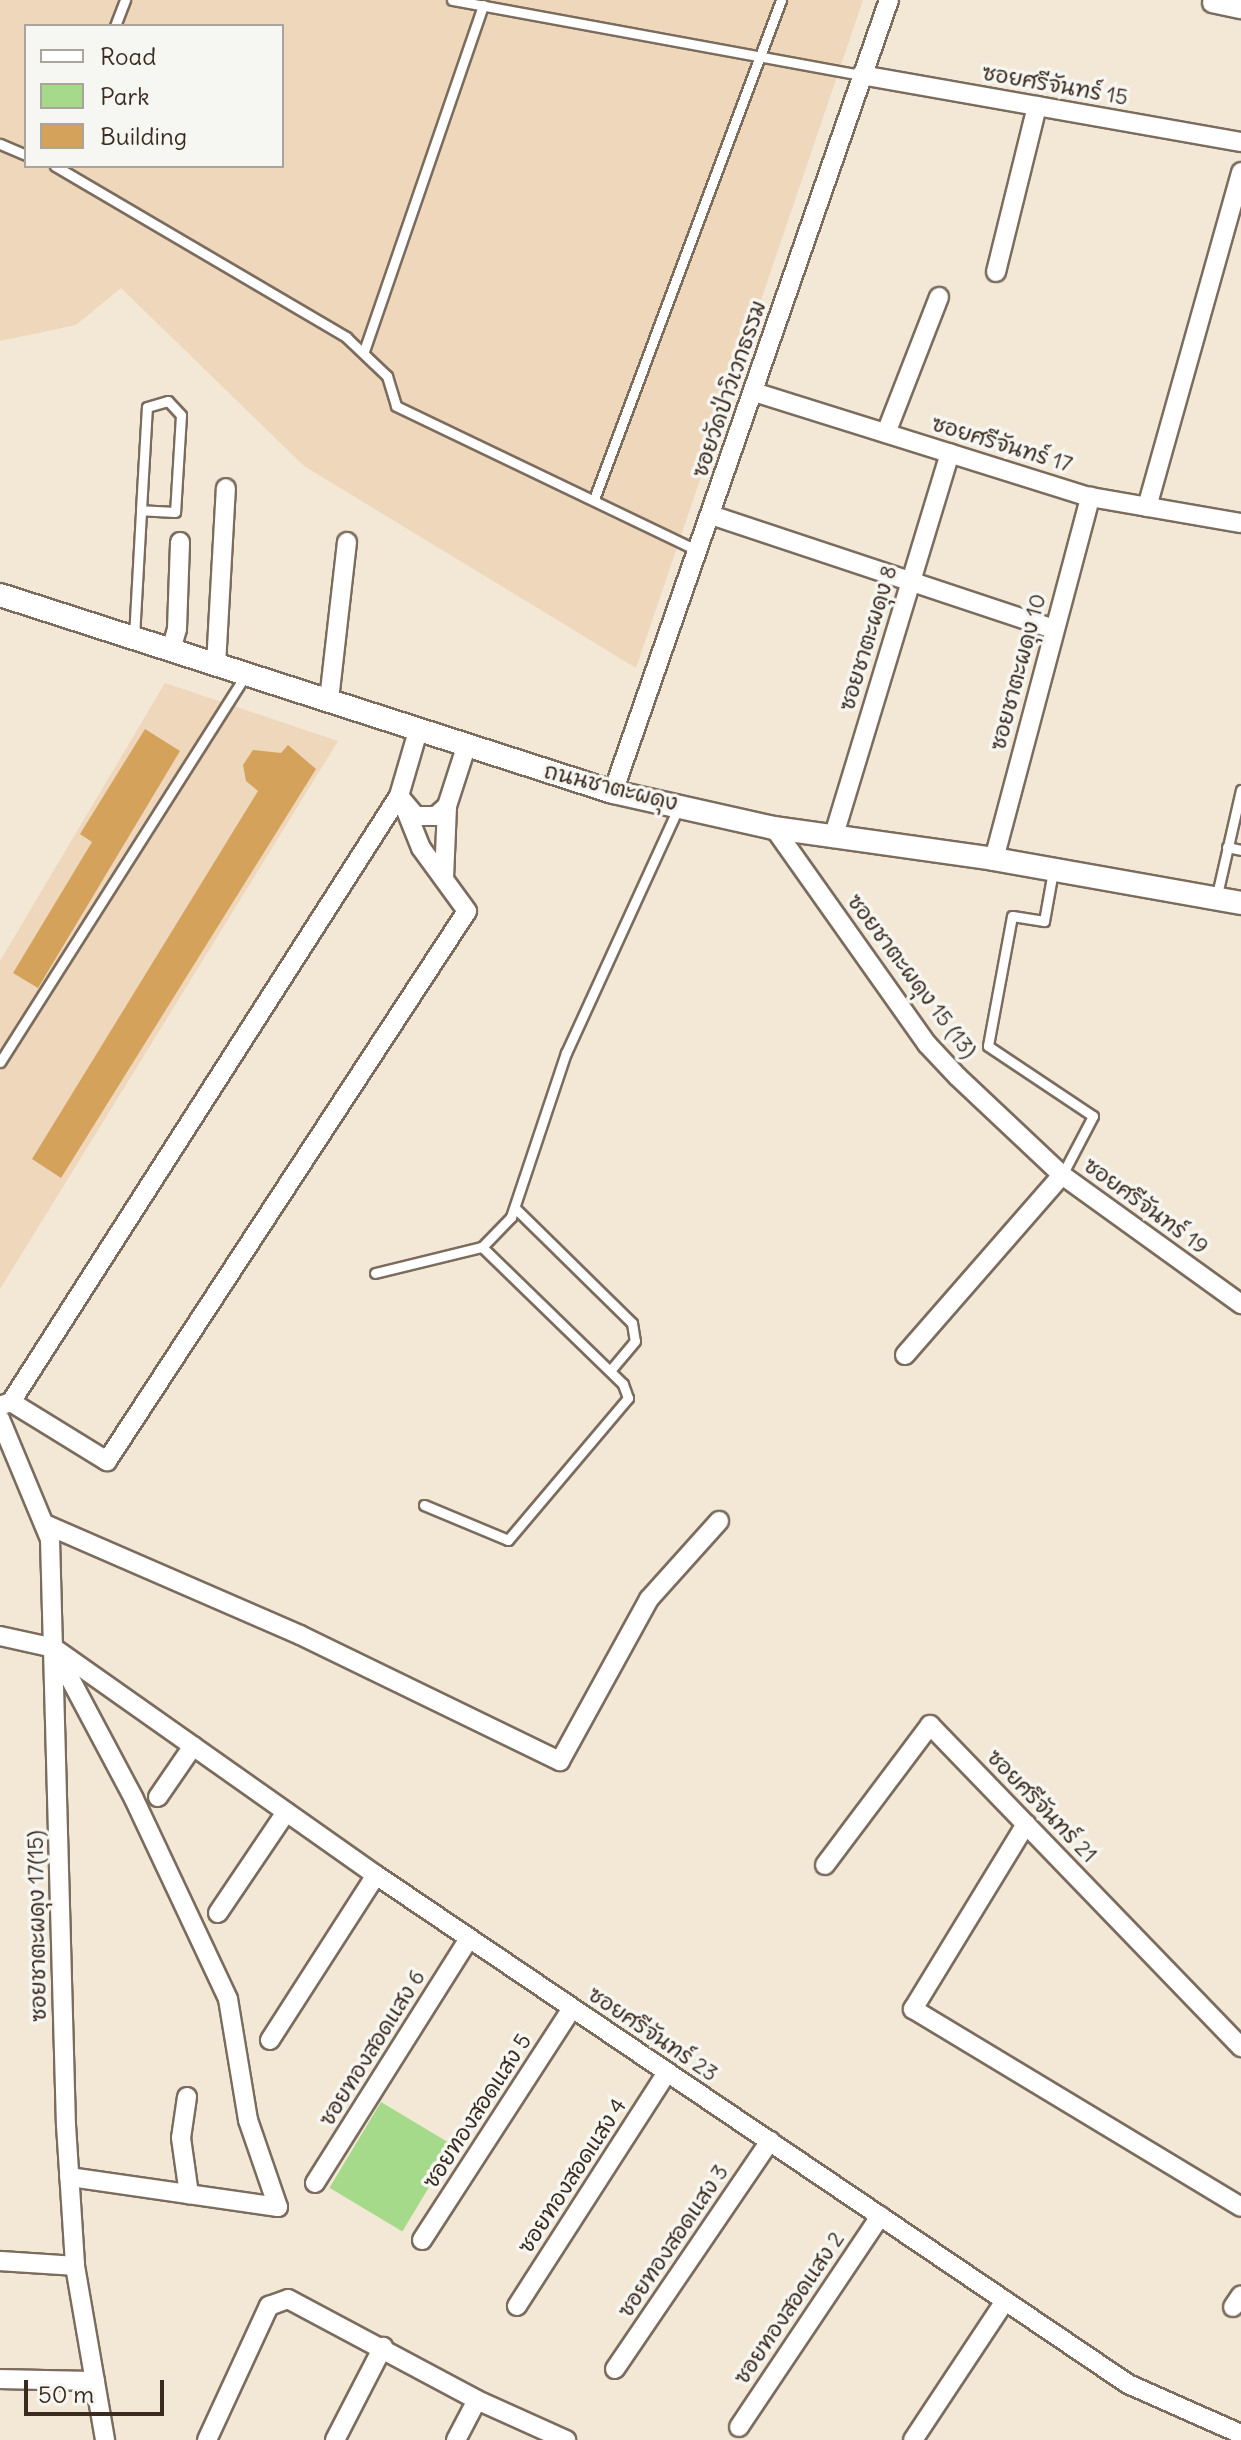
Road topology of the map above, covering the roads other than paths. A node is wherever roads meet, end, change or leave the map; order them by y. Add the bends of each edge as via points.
1 (125, 0) edge
2 (452, 0) edge
3 (781, 0) edge
4 (889, 0) edge
5 (1212, 3) dead end
6 (483, 5) junction
7 (1241, 9) edge
8 (116, 24) edge
9 (760, 52) junction
10 (861, 75) junction
11 (1037, 106) junction
12 (1241, 142) edge
13 (0, 144) edge
14 (24, 154) edge
15 (61, 168) edge
16 (1241, 172) edge
17 (996, 272) dead end
18 (939, 297) dead end
19 (364, 351) junction
20 (754, 392) junction
21 (886, 433) junction
22 (950, 453) junction
23 (226, 488) dead end
24 (1090, 497) junction
25 (594, 499) junction
26 (1147, 507) junction
27 (141, 510) junction
28 (711, 515) junction
29 (1241, 523) edge
30 (180, 542) dead end
31 (347, 542) dead end
32 (698, 551) junction
33 (910, 581) junction
34 (0, 595) edge
35 (1053, 629) junction
36 (134, 638) junction
37 (171, 650) junction
38 (216, 665) junction
39 (246, 675) junction
40 (329, 700) junction
41 (418, 731) junction
42 (466, 747) junction
43 (1241, 790) edge
44 (613, 792) junction
45 (402, 802) junction
46 (680, 805) junction
47 (447, 806) junction
48 (774, 828) junction
49 (833, 838) junction
50 (1227, 847) junction
51 (1241, 850) edge
52 (994, 859) junction
53 (1053, 871) junction
54 (444, 878) junction
55 (1216, 899) junction
56 (1241, 903) edge
57 (0, 1062) edge
58 (1062, 1175) junction
59 (515, 1208) junction
60 (482, 1247) junction
61 (375, 1273) dead end
62 (1241, 1304) edge
63 (905, 1355) dead end
64 (610, 1371) junction
65 (6, 1404) edge
66 (0, 1419) edge
67 (424, 1505) dead end
68 (719, 1521) dead end
69 (47, 1525) junction
70 (0, 1636) edge
71 (54, 1648) junction
72 (193, 1746) junction
73 (158, 1797) dead end
74 (286, 1812) junction
75 (1026, 1824) junction
76 (825, 1865) dead end
77 (376, 1875) junction
78 (218, 1913) dead end
79 (469, 1938) junction
80 (572, 2008) junction
81 (270, 2040) dead end
82 (1241, 2047) edge
83 (667, 2072) junction
84 (187, 2097) dead end
85 (770, 2141) junction
86 (69, 2177) junction
87 (315, 2183) dead end
88 (189, 2194) junction
89 (1241, 2207) edge
90 (880, 2216) junction
91 (422, 2240) dead end
92 (0, 2261) edge
93 (75, 2266) junction
94 (1005, 2301) junction
95 (517, 2306) dead end
96 (383, 2347) junction
97 (615, 2369) dead end
98 (0, 2379) edge
99 (95, 2381) junction
100 (477, 2400) junction
101 (739, 2427) dead end
102 (1241, 2434) edge
103 (105, 2440) edge
104 (207, 2440) edge
105 (335, 2440) edge
106 (456, 2440) edge
107 (566, 2440) edge
108 (913, 2440) edge

1 - 8 lane
2 - 6 lane
3 - 9 lane
4 - 10 street, ซอยวัดป่าวิเวกธรรม
5 - 7 street
6 - 9 lane
6 - 19 lane
9 - 10 lane
9 - 25 lane
10 - 11 street, ซอยศรีจันทร์ 15
10 - 20 street, ซอยวัดป่าวิเวกธรรม
11 - 12 street, ซอยศรีจันทร์ 15
11 - 17 street
13 - 14 lane
15 - 19 lane
16 - 26 street
18 - 21 street
19 - 25 lane via 387,376 396,406
20 - 21 street, ซอยศรีจันทร์ 17
20 - 28 street, ซอยวัดป่าวิเวกธรรม
21 - 22 street, ซอยศรีจันทร์ 17
22 - 24 street, ซอยศรีจันทร์ 17
22 - 33 street, ซอยชาตะผดุง 8
23 - 38 street
24 - 26 street, ซอยศรีจันทร์ 17
24 - 35 street, ซอยชาตะผดุง 10
25 - 32 lane
26 - 29 street, ซอยศรีจันทร์ 17
27 - 27 lane via 147,407 168,401 181,415 175,512
27 - 36 lane
28 - 32 street, ซอยวัดป่าวิเวกธรรม
28 - 33 street
30 - 37 street via 177,629
31 - 40 street
32 - 44 street, ซอยวัดป่าวิเวกธรรม
33 - 35 street
33 - 49 street, ซอยชาตะผดุง 8
34 - 36 street, ถนนชาตะผดุง
35 - 52 street, ซอยชาตะผดุง 10
36 - 37 street, ถนนชาตะผดุง
37 - 38 street, ถนนชาตะผดุง
38 - 39 street, ถนนชาตะผดุง
39 - 40 street, ถนนชาตะผดุง
39 - 57 lane
40 - 41 street, ถนนชาตะผดุง
41 - 42 street, ถนนชาตะผดุง
41 - 45 street
42 - 44 street, ถนนชาตะผดุง
42 - 47 street
43 - 50 lane
44 - 46 street, ถนนชาตะผดุง
45 - 47 street via 429,818
45 - 54 street via 421,848
45 - 65 street
46 - 48 street, ถนนชาตะผดุง
46 - 59 lane via 566,1053
47 - 54 street
48 - 49 street, ถนนชาตะผดุง
48 - 58 street, ซอยชาตะผดุง 15 (13) via 927,1044
49 - 52 street, ถนนชาตะผดุง
50 - 51 lane
50 - 55 lane
52 - 53 street, ถนนชาตะผดุง
53 - 55 street, ถนนชาตะผดุง
53 - 58 lane via 1044,921 1012,916 988,1046 1093,1116
54 - 65 street via 467,911 107,1461
55 - 56 street, ถนนชาตะผดุง
58 - 62 street, ซอยศรีจันทร์ 19
58 - 63 street
59 - 60 lane
59 - 64 lane via 632,1323 635,1341
60 - 61 lane
60 - 64 lane
64 - 67 lane via 627,1391 625,1407 516,1536 499,1540
66 - 69 street, ซอยชาตะผดุง 17(15)
68 - 69 street via 649,1599 560,1761 300,1635
69 - 71 street, ซอยชาตะผดุง 17(15)
70 - 71 street
71 - 72 street, ซอยศรีจันทร์ 23
71 - 86 street, ซอยชาตะผดุง 17(15)
71 - 88 street via 141,1812 228,1999 248,2120 278,2207
72 - 73 street
72 - 74 street, ซอยศรีจันทร์ 23
74 - 77 street, ซอยศรีจันทร์ 23
74 - 78 street
75 - 76 street, ซอยศรีจันทร์ 21 via 930,1725
75 - 82 street, ซอยศรีจันทร์ 21
75 - 89 street via 913,2009
77 - 79 street, ซอยศรีจันทร์ 23
77 - 81 street
79 - 80 street, ซอยศรีจันทร์ 23
79 - 87 street, ซอยทองสอดแสง 6
80 - 83 street, ซอยศรีจันทร์ 23
80 - 91 street, ซอยทองสอดแสง 5
83 - 85 street, ซอยศรีจันทร์ 23
83 - 95 street, ซอยทองสอดแสง 4
84 - 88 street via 181,2138
85 - 90 street, ซอยศรีจันทร์ 23
85 - 97 street, ซอยทองสอดแสง 3
86 - 88 street
86 - 93 street, ซอยชาตะผดุง 17(15)
90 - 94 street, ซอยศรีจันทร์ 23
90 - 101 street, ซอยทองสอดแสง 2
92 - 93 street
93 - 99 street, ซอยชาตะผดุง 17(15)
94 - 102 street, ซอยศรีจันทร์ 23 via 1128,2384
94 - 108 street
96 - 100 street
96 - 104 street via 288,2299 269,2306
96 - 105 street
98 - 99 street
99 - 103 street, ซอยชาตะผดุง 17(15)
100 - 106 street
100 - 107 street

